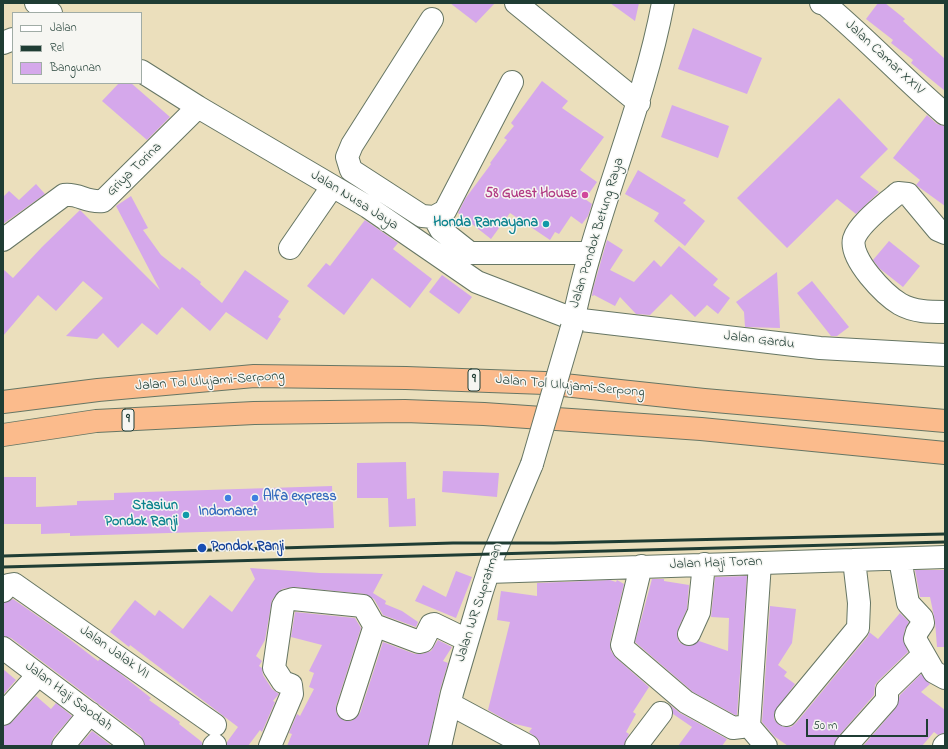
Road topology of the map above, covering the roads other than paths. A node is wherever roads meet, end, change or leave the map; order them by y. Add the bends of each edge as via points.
1 (36, 3) edge
2 (516, 3) edge
3 (663, 3) edge
4 (821, 3) edge
5 (50, 12) edge
6 (432, 19) dead end
7 (142, 72) edge
8 (512, 82) dead end
9 (639, 103) junction
10 (198, 107) junction
11 (945, 114) edge
12 (332, 187) junction
13 (434, 217) junction
14 (945, 233) edge
15 (3, 240) edge
16 (290, 248) dead end
17 (590, 253) junction
18 (945, 312) edge
19 (572, 323) junction
20 (945, 355) edge
21 (3, 402) edge
22 (945, 421) edge
23 (3, 435) edge
24 (945, 453) edge
25 (532, 464) joint
26 (945, 557) edge
27 (900, 559) junction
28 (854, 560) junction
29 (760, 563) junction
30 (704, 564) junction
31 (641, 566) junction
32 (488, 572) junction
33 (7, 587) edge
34 (376, 625) junction
35 (689, 634) dead end
36 (467, 640) junction
37 (3, 648) edge
38 (923, 655) junction
39 (38, 675) junction
40 (945, 678) edge
41 (450, 704) junction
42 (348, 709) dead end
43 (90, 713) junction
44 (661, 713) dead end
45 (3, 714) edge
46 (786, 715) dead end
47 (749, 726) junction
48 (215, 739) edge
49 (63, 746) edge
50 (132, 746) edge
51 (270, 746) edge
52 (440, 746) edge
53 (528, 746) edge
54 (636, 746) edge
55 (766, 746) edge
56 (846, 746) edge

1 - 5 street
2 - 9 street
3 - 9 street, Jalan Pondok Betung Raya
4 - 11 street, Jalan Camar XXIV via 846,22
6 - 13 street via 347,157 352,170 422,216
7 - 10 street, Jalan Nusa Jaya
8 - 13 street via 445,211
9 - 17 street, Jalan Pondok Betung Raya
10 - 12 street, Jalan Nusa Jaya
10 - 15 street, Griya Torina via 103,201 92,202 71,194 64,195
12 - 16 street
12 - 19 street, Jalan Nusa Jaya via 368,207 477,282
13 - 17 street via 441,230 470,254
14 - 18 street via 938,230 908,194 898,192 861,227 854,239 854,248 867,275 900,304 918,311
17 - 19 street, Jalan Pondok Betung Raya
19 - 20 street, Jalan Gardu via 820,348
19 - 25 street, Jalan Pondok Betung Raya, bridge
21 - 22 highway, Jalan Tol Ulujami–Serpong / 9 via 98,390 254,376 406,378 545,383
23 - 24 highway, 9 via 96,421 254,412 405,411 701,429
25 - 32 street, Jalan WR Supratman
26 - 27 street, Jalan Haji Toran
27 - 28 street, Jalan Haji Toran
27 - 38 street via 908,602 922,618 923,623 915,636
28 - 29 street, Jalan Haji Toran
28 - 46 street via 859,603 858,628
29 - 30 street, Jalan Haji Toran
29 - 47 street
30 - 31 street, Jalan Haji Toran
30 - 35 street via 699,612
31 - 32 street, Jalan Haji Toran
31 - 47 street via 622,645 624,650 686,702 733,728
32 - 36 street, Jalan WR Supratman
33 - 48 street, Jalan Jalak VII via 162,687
34 - 36 street via 422,642 434,624
34 - 42 street
34 - 51 street via 363,606 293,599 286,601 283,606 274,668 283,682 291,685 292,694
36 - 41 street, Jalan WR Supratman
37 - 39 street, Jalan Haji Saodah
38 - 40 street via 934,672
38 - 56 street via 887,690 887,700
39 - 43 street, Jalan Haji Saodah
39 - 45 street
41 - 52 street, Jalan WR Supratman
41 - 53 street
43 - 49 street
43 - 50 street, Jalan Haji Saodah
44 - 54 street
47 - 55 street

